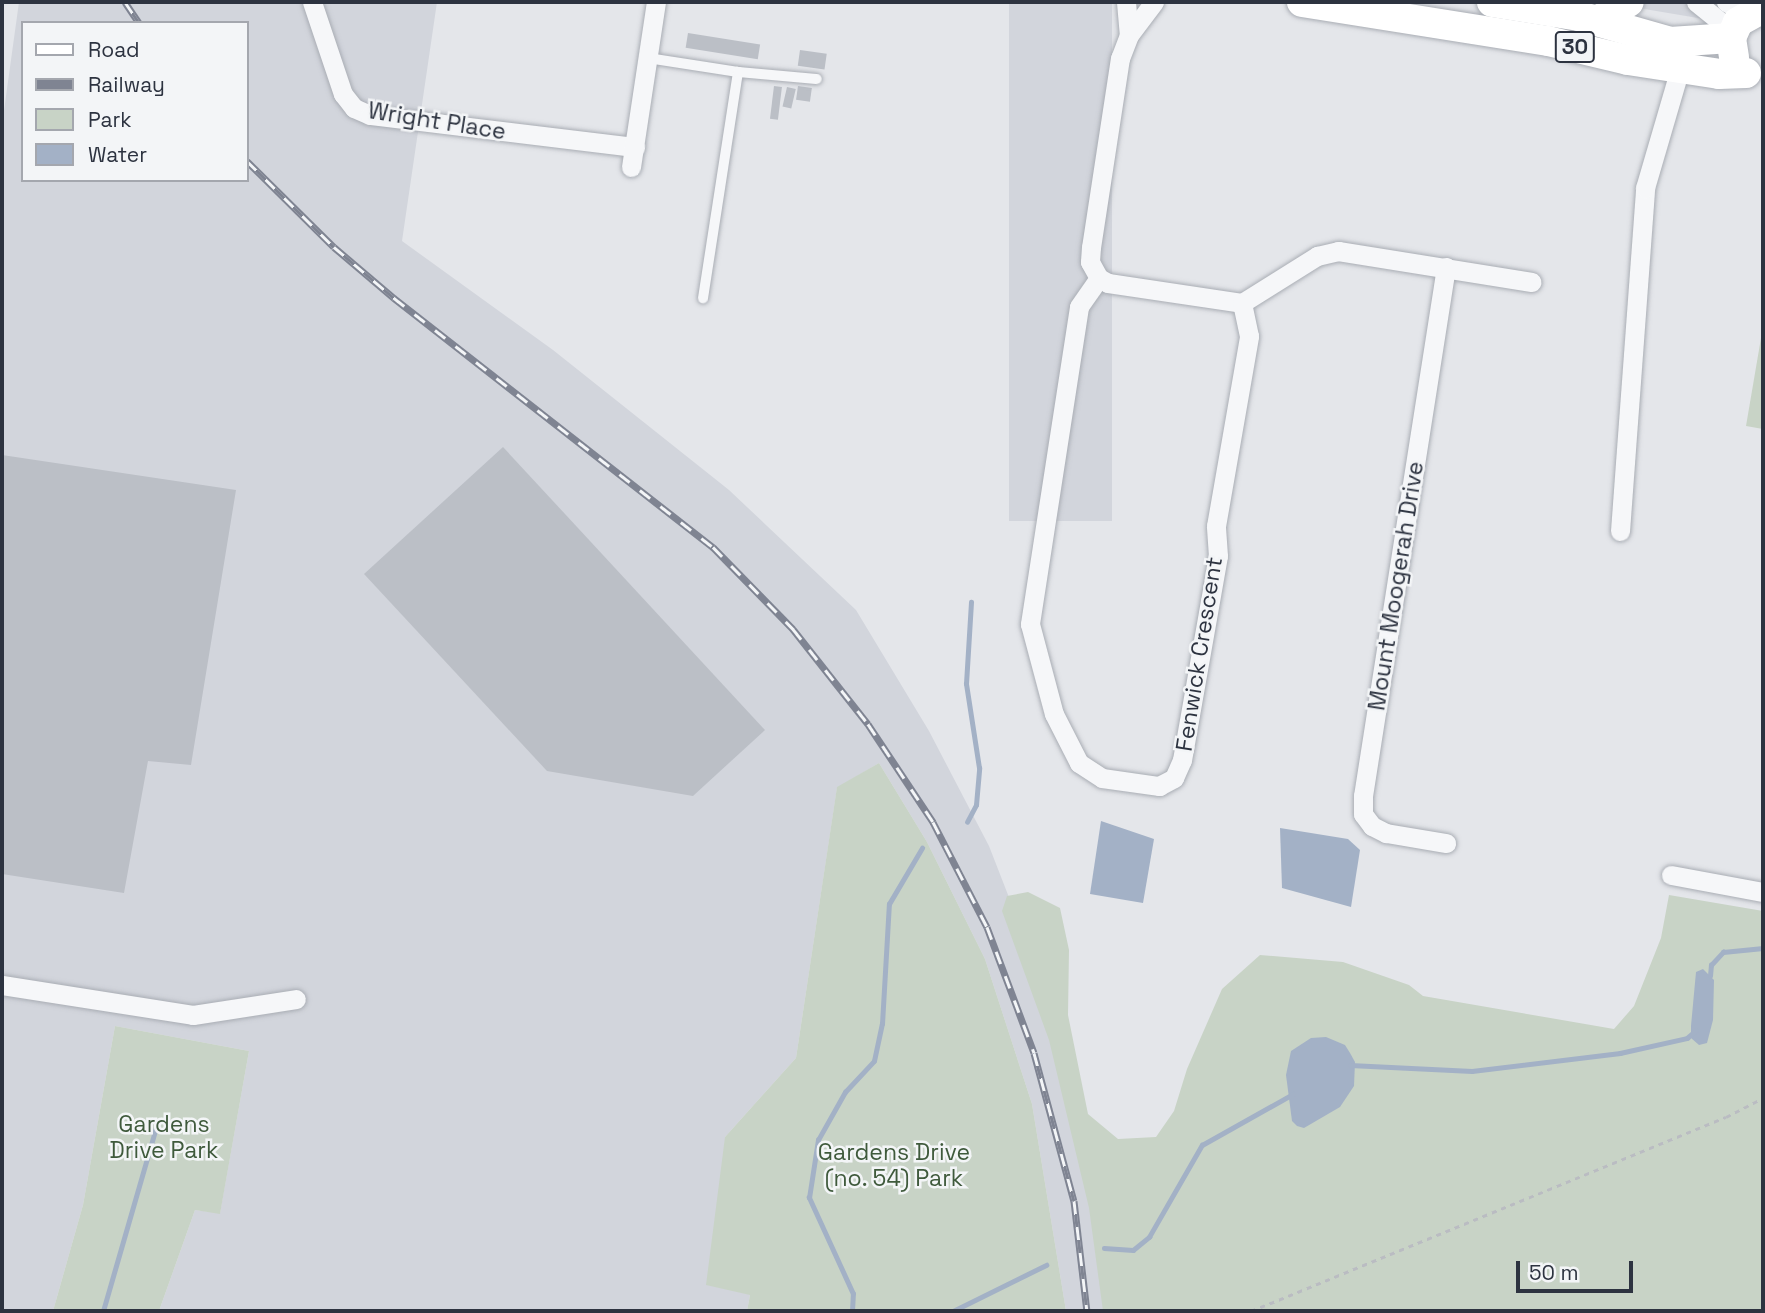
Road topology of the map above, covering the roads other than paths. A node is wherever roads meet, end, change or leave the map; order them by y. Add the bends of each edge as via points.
1 (312, 2) edge
2 (656, 2) edge
3 (1126, 2) edge
4 (1154, 2) edge
5 (1302, 2) edge
6 (1492, 2) edge
7 (1629, 2) edge
8 (1696, 2) edge
9 (1740, 19) edge
10 (1597, 21) junction
11 (1129, 35) junction
12 (648, 58) junction
13 (1680, 68) junction
14 (738, 72) junction
15 (1755, 76) edge
16 (817, 79) dead end
17 (635, 147) junction
18 (631, 167) dead end
19 (1446, 267) junction
20 (1099, 278) junction
21 (1532, 282) dead end
22 (704, 298) dead end
23 (1242, 303) junction
24 (1620, 531) dead end
25 (1446, 843) dead end
26 (1671, 875) dead end
27 (1763, 892) edge
28 (2, 985) edge
29 (296, 999) dead end

1 - 17 street, Wright Place via 342,94 370,115
2 - 12 street
3 - 11 street
4 - 11 street
5 - 13 main road, 30 via 1523,36
6 - 10 main road, 30
7 - 10 main road
8 - 9 street
9 - 10 main road, 30 via 1670,42
9 - 15 main road, 30 via 1734,58
11 - 20 street via 1120,58 1091,247 1090,262
12 - 14 lane
12 - 17 street
13 - 15 main road, 30
13 - 24 street via 1645,188
14 - 16 lane
14 - 22 lane
17 - 18 street
19 - 21 street
19 - 23 street via 1330,251
19 - 25 street, Mount Moogerah Drive via 1363,796 1363,814 1372,826 1386,833
20 - 23 street
20 - 23 street, Fenwick Crescent via 1079,307 1030,624 1051,705 1079,763 1094,775 1114,780 1159,786 1174,778 1182,760 1218,556 1216,526 1249,336
26 - 27 street
28 - 29 street via 192,1015

